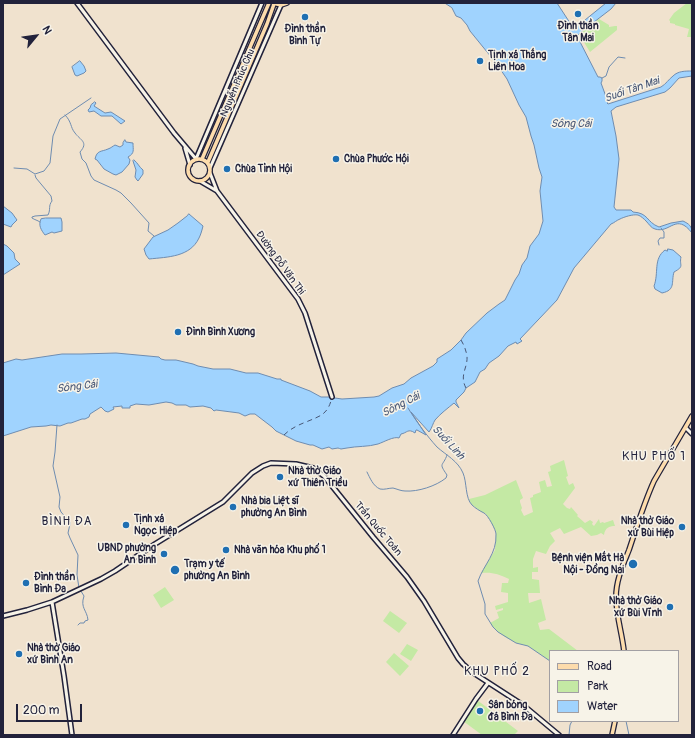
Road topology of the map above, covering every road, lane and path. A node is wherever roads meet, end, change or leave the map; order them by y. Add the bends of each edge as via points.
1 (77, 3) edge
2 (262, 3) edge
3 (269, 3) edge
4 (273, 3) edge
5 (287, 3) edge
6 (281, 5) junction
7 (185, 146) junction
8 (196, 159) junction
9 (202, 159) junction
10 (208, 162) junction
11 (190, 164) junction
12 (210, 168) junction
13 (210, 173) junction
14 (200, 181) junction
15 (217, 191) junction
16 (332, 397) dead end
17 (692, 416) edge
18 (686, 428) junction
19 (692, 434) edge
20 (52, 602) junction
21 (3, 616) edge
22 (624, 650) edge
23 (488, 683) junction
24 (615, 722) edge
25 (72, 735) edge
26 (453, 735) edge
27 (560, 735) edge
28 (612, 735) edge

1 - 7 main road
2 - 8 main road, Nguyễn Phúc Chu
3 - 9 main road, Nguyễn Phúc Chu
4 - 6 main road
4 - 10 main road, Nguyễn Phúc Chu via 267,24
5 - 6 main road
6 - 12 main road, Nguyễn Phúc Chu
7 - 8 main road
7 - 11 main road
8 - 9 main road
8 - 11 main road
9 - 10 main road
10 - 12 main road
11 - 14 main road via 190,176 195,181
12 - 13 main road
13 - 14 main road via 206,180
13 - 15 main road, Đường Đỗ Văn Thi
14 - 15 main road, Đường Đỗ Văn Thi
15 - 16 main road, Đường Đỗ Văn Thi via 298,299
17 - 18 main road
18 - 19 main road
18 - 22 main road via 654,481 620,574 616,601
20 - 21 main road, Trần Quốc Toản
20 - 23 main road, Trần Quốc Toản via 115,571 223,502 252,473 263,466 275,463 308,466 324,476 408,577 463,664
20 - 25 main road
23 - 26 main road
23 - 27 main road, Trần Quốc Toản via 523,705
24 - 28 main road

